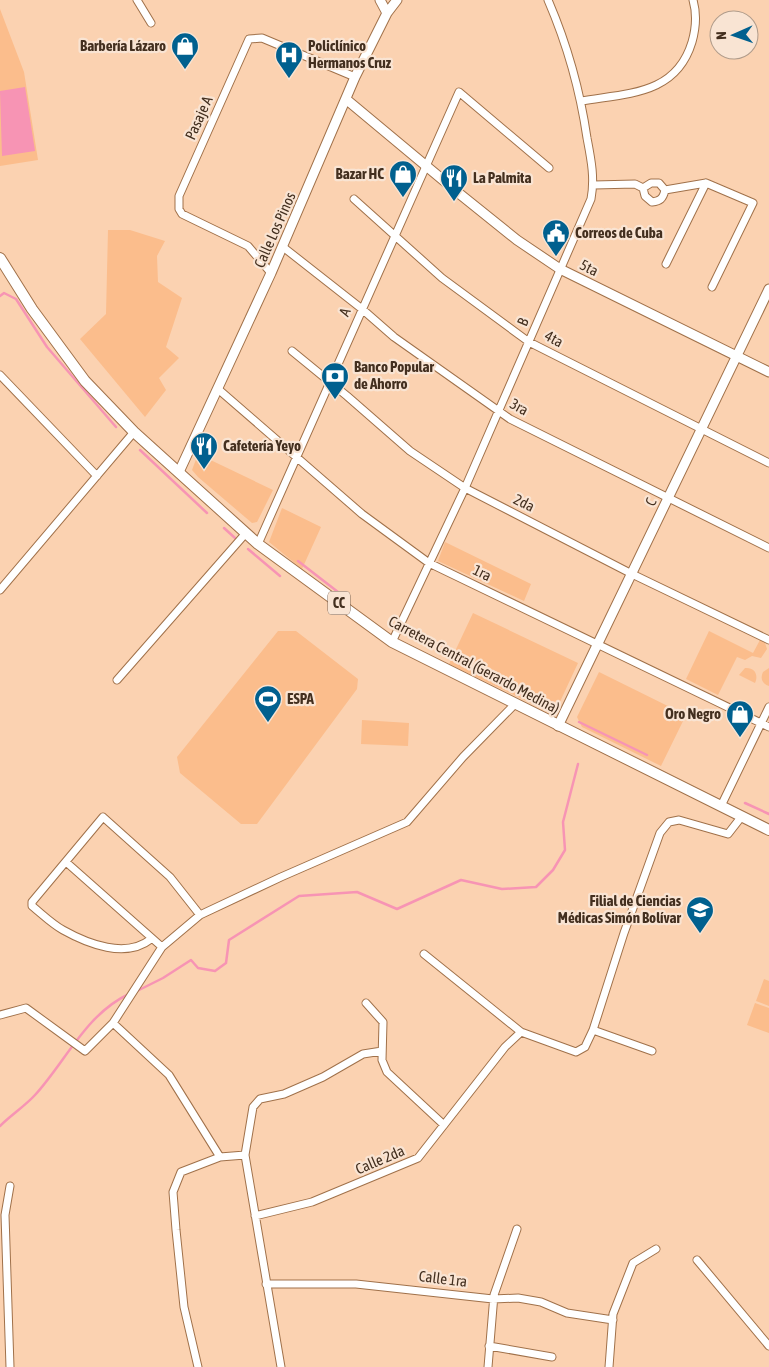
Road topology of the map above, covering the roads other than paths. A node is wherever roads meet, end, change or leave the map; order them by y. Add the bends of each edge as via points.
1 (137, 0) edge
2 (380, 0) edge
3 (397, 0) edge
4 (548, 0) edge
5 (693, 0) edge
6 (387, 13) junction
7 (151, 22) dead end
8 (355, 77) junction
9 (347, 100) junction
10 (582, 101) junction
11 (426, 165) junction
12 (549, 168) dead end
13 (706, 183) junction
14 (594, 185) junction
15 (643, 188) junction
16 (665, 190) junction
17 (354, 199) dead end
18 (393, 236) junction
19 (282, 247) junction
20 (0, 258) edge
21 (666, 264) dead end
22 (560, 269) junction
23 (271, 273) junction
24 (712, 287) dead end
25 (769, 289) edge
26 (362, 309) junction
27 (529, 342) junction
28 (292, 351) dead end
29 (737, 356) junction
30 (769, 372) edge
31 (0, 375) edge
32 (330, 381) junction
33 (218, 389) junction
34 (499, 411) junction
35 (701, 430) junction
36 (134, 432) junction
37 (297, 456) junction
38 (769, 463) edge
39 (179, 472) junction
40 (97, 476) junction
41 (465, 488) junction
42 (668, 499) junction
43 (246, 533) junction
44 (258, 544) junction
45 (769, 548) edge
46 (429, 563) junction
47 (632, 574) junction
48 (0, 590) edge
49 (769, 640) edge
50 (392, 642) junction
51 (598, 644) junction
52 (117, 680) dead end
53 (515, 704) junction
54 (769, 707) edge
55 (761, 723) junction
56 (558, 726) junction
57 (769, 727) edge
58 (721, 806) junction
59 (742, 816) junction
60 (769, 830) edge
61 (66, 862) junction
62 (200, 915) junction
63 (151, 939) junction
64 (162, 947) junction
65 (424, 954) dead end
66 (366, 1003) dead end
67 (0, 1014) edge
68 (113, 1023) junction
69 (593, 1030) junction
70 (520, 1032) junction
71 (382, 1051) junction
72 (652, 1051) dead end
73 (444, 1125) junction
74 (245, 1155) junction
75 (220, 1157) junction
76 (10, 1186) dead end
77 (255, 1216) junction
78 (517, 1229) dead end
79 (656, 1249) dead end
80 (697, 1260) dead end
81 (266, 1284) junction
82 (494, 1300) junction
83 (8, 1316) junction
84 (0, 1317) edge
85 (613, 1320) junction
86 (489, 1346) junction
87 (769, 1346) edge
88 (552, 1358) dead end
89 (10, 1367) edge
90 (198, 1367) edge
91 (281, 1367) edge
92 (488, 1367) edge
93 (609, 1367) edge

1 - 7 street
2 - 6 street
3 - 6 street, Calle Los Pinos
4 - 10 street, B via 561,30
5 - 10 street via 696,26 689,52 682,67 668,80 651,88
6 - 8 street, Calle Los Pinos
8 - 9 street, Calle Los Pinos
8 - 23 street, Pasaje A via 262,38 249,39 179,196 182,214 248,246
9 - 11 street, 5ta
9 - 19 street, Calle Los Pinos
10 - 14 street, B
11 - 12 street, A via 459,92
11 - 18 street, A
11 - 22 street, 5ta via 517,240
13 - 16 street
13 - 21 street
13 - 24 street via 753,203
14 - 15 street via 635,184
14 - 22 street, B
15 - 16 street via 659,183
15 - 16 street via 645,196 652,202 659,201
17 - 18 street, 4ta
18 - 26 street, A
18 - 27 street, 4ta via 442,278
19 - 23 street, Calle Los Pinos
19 - 26 street, 3ra
20 - 36 main road, Carretera Central (Gerardo Medina) / CC via 84,381
22 - 27 street, B
22 - 29 street, 5ta
23 - 33 street, Calle Los Pinos
25 - 29 street, C
26 - 32 street, A
26 - 34 street, 3ra via 394,338
27 - 34 street, B
27 - 35 street, 4ta
28 - 32 street, 2da
29 - 30 street, 5ta
29 - 35 street, C
31 - 40 street
32 - 37 street, A
32 - 41 street, 2da via 410,451
33 - 37 street, 1ra
33 - 39 street, Calle Los Pinos
34 - 41 street, B
34 - 42 street, 3ra
35 - 38 street, 4ta
35 - 42 street, C
36 - 39 main road, Carretera Central (Gerardo Medina) / CC
36 - 40 street
37 - 44 street, A
37 - 46 street, 1ra via 362,514
39 - 43 main road, Carretera Central (Gerardo Medina) / CC
40 - 48 street
41 - 46 street, B
41 - 47 street, 2da
42 - 45 street, 3ra
42 - 47 street, C
43 - 44 main road, Carretera Central (Gerardo Medina) / CC
43 - 52 street
44 - 50 main road, Carretera Central (Gerardo Medina) / CC
46 - 50 street, B
46 - 51 street, 1ra
47 - 49 street, 2da
47 - 51 street, C
50 - 53 main road, Carretera Central (Gerardo Medina) / CC
51 - 55 street, 1ra
51 - 56 street, C
53 - 56 main road, Carretera Central (Gerardo Medina) / CC
53 - 62 street via 406,822
54 - 55 street
55 - 57 street, 1ra
55 - 58 street
56 - 58 main road, Carretera Central (Gerardo Medina) / CC
58 - 59 main road, Carretera Central (Gerardo Medina) / CC
59 - 60 main road, Carretera Central (Gerardo Medina) / CC
59 - 69 street via 728,834 679,820 668,822 660,833
61 - 62 street via 103,817 170,877
61 - 63 street
61 - 63 street via 32,906 62,930 112,949 135,946
62 - 64 street
63 - 64 street
64 - 68 street
65 - 70 street
66 - 71 street via 383,1022
67 - 68 street via 26,1008 85,1051
68 - 75 street via 169,1075
69 - 70 street via 585,1048 576,1052
69 - 72 street
70 - 73 street, Calle 2da
71 - 73 street via 387,1072
71 - 74 street via 363,1054 323,1078 284,1094 260,1099 253,1107
73 - 77 street, Calle 2da via 418,1158 312,1202
74 - 75 street
74 - 77 street
75 - 90 street via 181,1172 173,1192 184,1307
76 - 83 street via 5,1215
77 - 81 street
78 - 82 street
79 - 85 street via 633,1263
80 - 87 street
81 - 82 street, Calle 1ra via 389,1286
81 - 91 street
82 - 85 street, Calle 1ra via 518,1298 541,1302 567,1313
82 - 86 street
83 - 84 street
83 - 89 street
85 - 93 street
86 - 88 street
86 - 92 street

